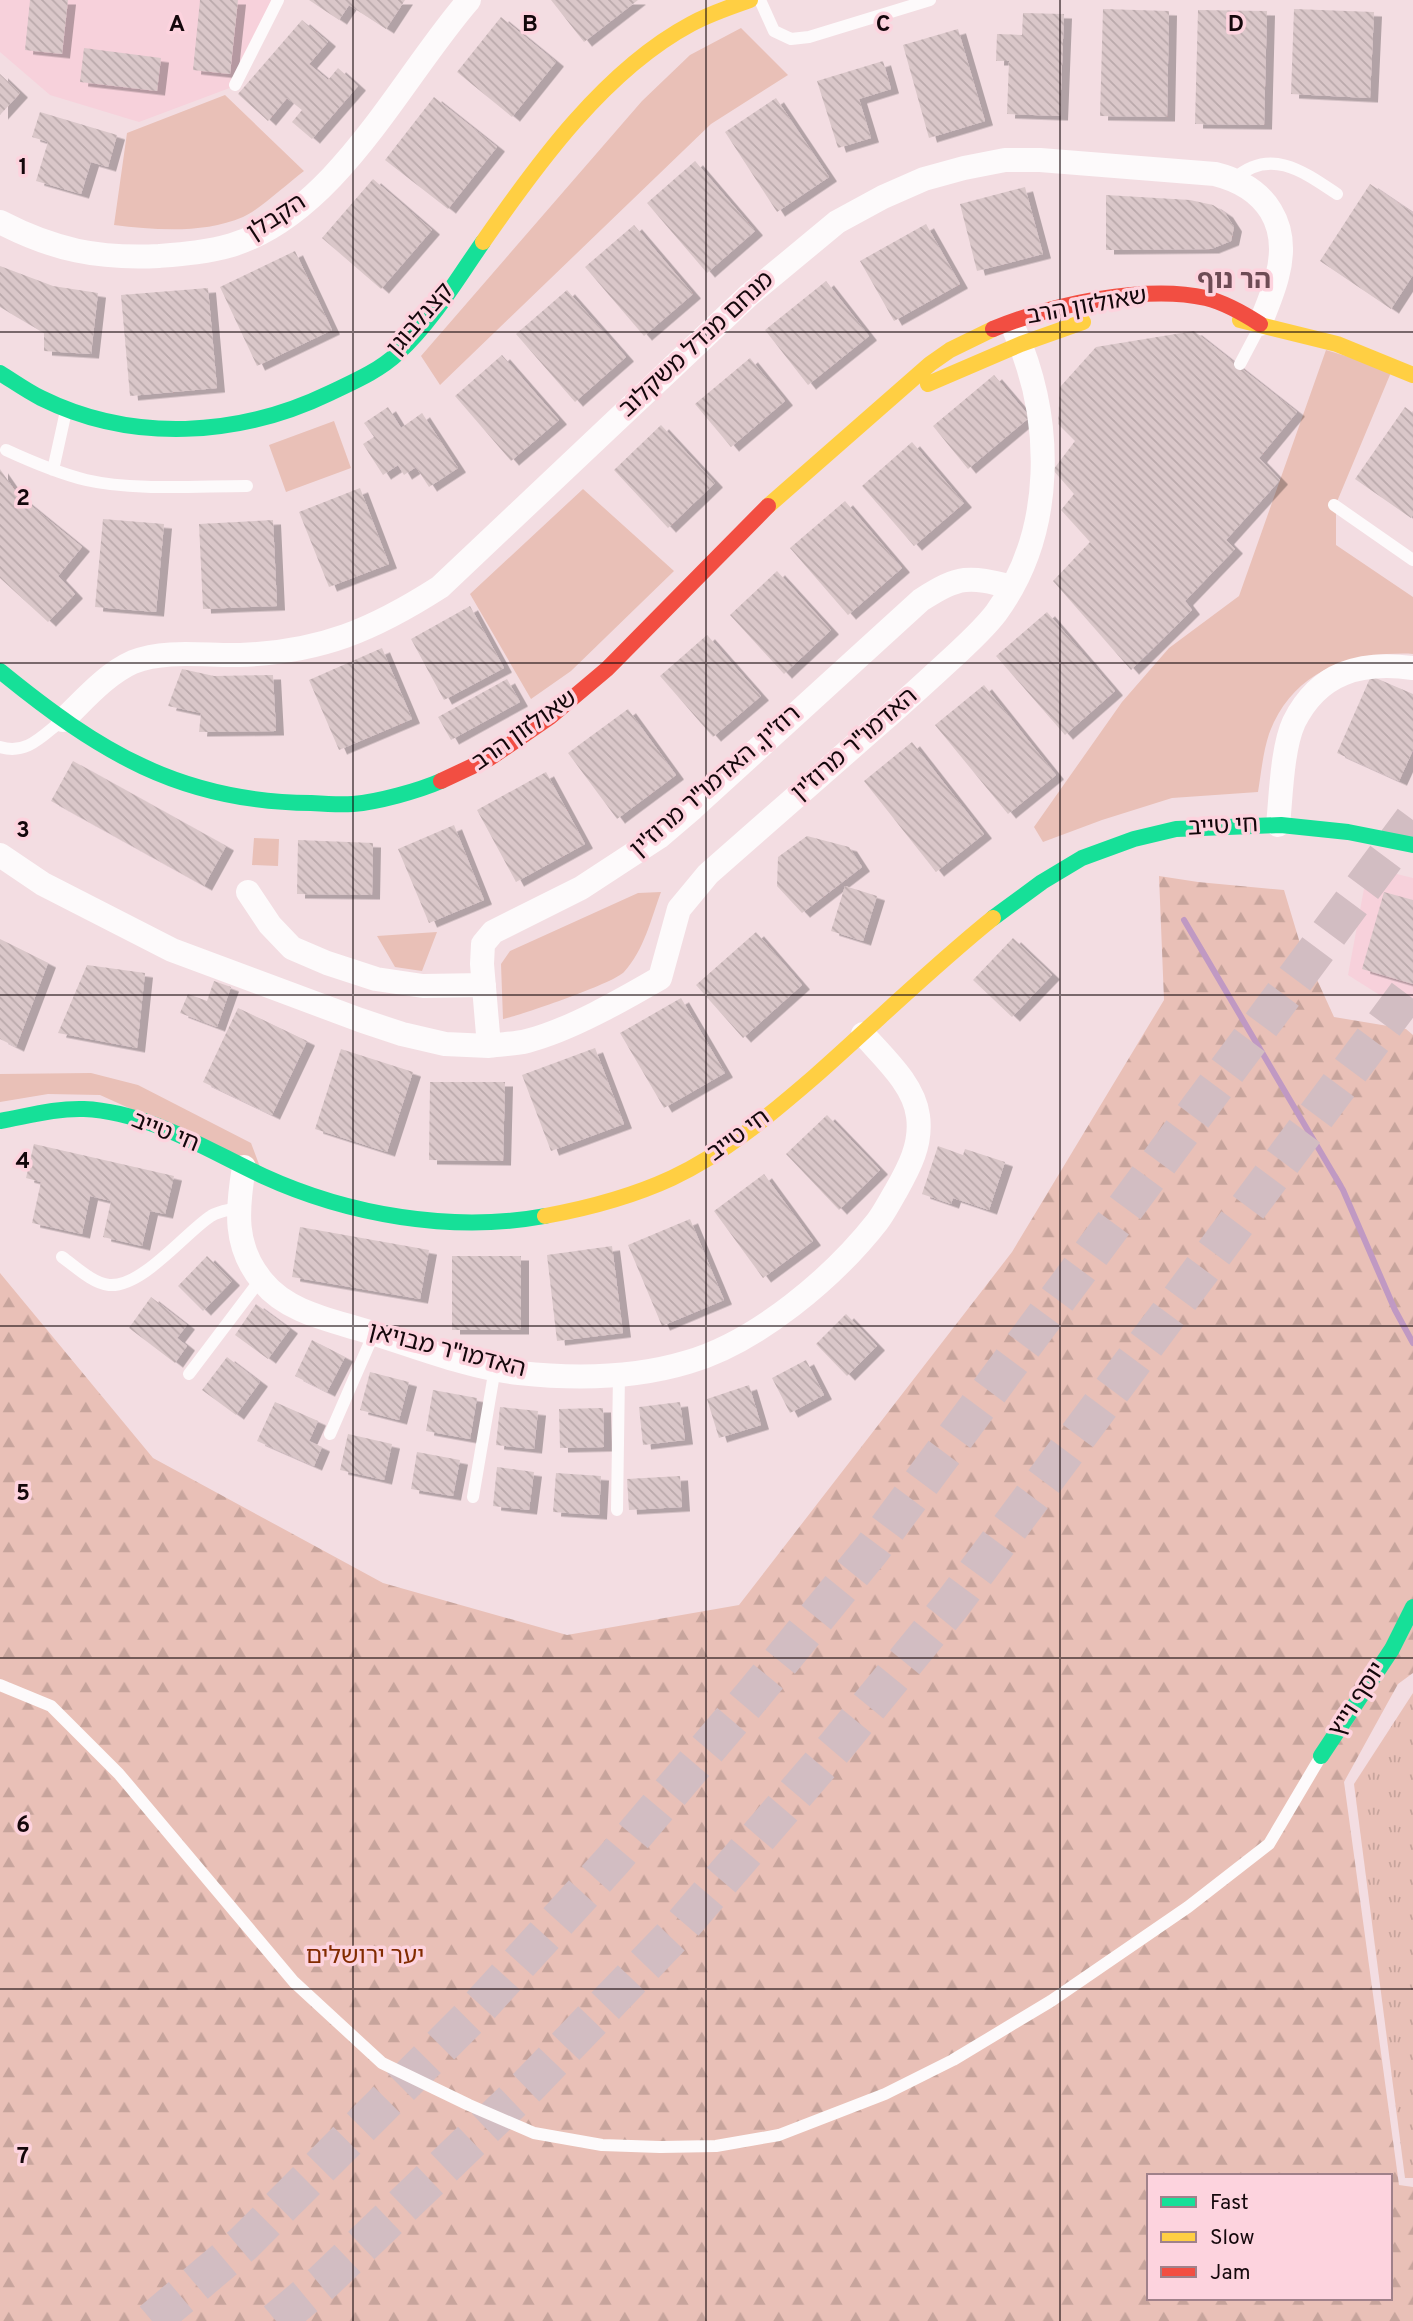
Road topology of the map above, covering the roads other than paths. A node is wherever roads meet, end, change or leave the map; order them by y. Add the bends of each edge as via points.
1 (278, 0) edge
2 (469, 0) edge
3 (750, 0) edge
4 (760, 0) edge
5 (930, 0) edge
6 (235, 85) dead end
7 (1234, 178) junction
8 (1337, 194) dead end
9 (0, 222) edge
10 (1194, 312) dead end
11 (1097, 318) dead end
12 (1260, 324) junction
13 (1016, 333) junction
14 (1240, 364) dead end
15 (0, 373) edge
16 (1413, 375) edge
17 (890, 399) junction
18 (66, 410) junction
19 (6, 450) dead end
20 (53, 470) junction
21 (247, 486) dead end
22 (1335, 505) dead end
23 (1413, 559) edge
24 (1012, 587) junction
25 (1413, 668) edge
26 (0, 671) edge
27 (63, 720) junction
28 (0, 747) edge
29 (1278, 825) junction
30 (1413, 845) edge
31 (0, 855) edge
32 (248, 892) dead end
33 (484, 985) junction
34 (863, 1034) junction
35 (489, 1046) junction
36 (0, 1121) edge
37 (244, 1167) junction
38 (237, 1208) junction
39 (62, 1257) dead end
40 (260, 1280) junction
41 (374, 1333) junction
42 (495, 1368) junction
43 (189, 1374) dead end
44 (619, 1374) junction
45 (330, 1434) dead end
46 (473, 1497) dead end
47 (617, 1510) dead end
48 (1413, 1608) edge
49 (0, 1685) edge
50 (1362, 1720) dead end
51 (1321, 1756) junction

1 - 6 lane
2 - 9 street, הקבלן via 325,184 292,214 261,232 197,253 112,257 75,252
3 - 18 street, קצנלבוגן via 683,28 611,84 541,160 398,353 367,374 287,413 214,429 124,426
4 - 5 lane via 774,31 791,39
7 - 8 lane via 1263,163 1287,165
7 - 12 street, מנחם מנדל משקלוב via 1263,199 1275,214 1280,231 1277,279
7 - 27 street, מנחם מנדל משקלוב via 1005,160 924,179 883,197 837,222 793,256 440,587 371,627 335,640 292,650 155,656 132,663
10 - 12 street, שאולזון הרב
11 - 13 street, שאולזון הרב
12 - 13 street, שאולזון הרב via 1227,303 1164,295 1057,308
12 - 14 lane
12 - 16 street, שאולזון הרב via 1337,344
13 - 17 street, שאולזון הרב
13 - 17 street, שאולזון הרב via 949,351
13 - 24 street, האדמו"ר מרוז'ין via 1037,405 1042,487 1037,528
15 - 18 street, קצנלבוגן
17 - 27 street, שאולזון הרב via 765,509 617,662 490,760 421,790 379,801 329,806 252,800 185,785 135,763
18 - 20 lane
19 - 20 lane
20 - 21 lane via 90,480 145,485
22 - 23 lane
24 - 33 street, רוז'ין, האדמו"ר מרוז'ין via 978,578 960,580 921,600 659,837 581,888 493,932 484,944
24 - 35 street, האדמו"ר מרוז'ין via 995,614 963,648 708,874 679,909 660,978 556,1031
25 - 29 street via 1365,666 1338,674 1321,687 1293,724
26 - 27 street, שאולזון הרב
27 - 28 lane via 28,747
29 - 30 street, חי טייב via 1364,834
29 - 34 street, חי טייב via 1186,827 1083,858 1048,877 975,932
31 - 35 street via 43,884 172,950 402,1034 445,1044
32 - 33 street via 292,948 327,963 376,979 423,986
33 - 35 street, רוז'ין, האדמו"ר מרוז'ין
34 - 37 street, חי טייב via 746,1134 704,1162 652,1188 546,1218 494,1222 392,1215 335,1203
34 - 44 street, האדמו"ר מבויאן via 899,1076 918,1115 913,1162 878,1221 814,1289 768,1323 690,1362
36 - 37 street, חי טייב via 81,1109 106,1111 142,1121
37 - 38 street, האדמו"ר מבויאן
38 - 39 lane via 213,1214 151,1268 110,1285 96,1281
38 - 40 street, האדמו"ר מבויאן via 246,1254
40 - 41 street, האדמו"ר מבויאן via 272,1293 305,1312
40 - 43 lane
41 - 42 street, האדמו"ר מבויאן
41 - 45 lane
42 - 44 street, האדמו"ר מבויאן via 518,1373
42 - 46 lane
44 - 47 lane
48 - 51 street, יוסף וייץ
49 - 51 lane via 51,1706 119,1774 294,1982 382,2063 534,2133 602,2145 716,2146 779,2135 885,2094 953,2060 1051,2001 1177,1915 1269,1844
50 - 51 street

